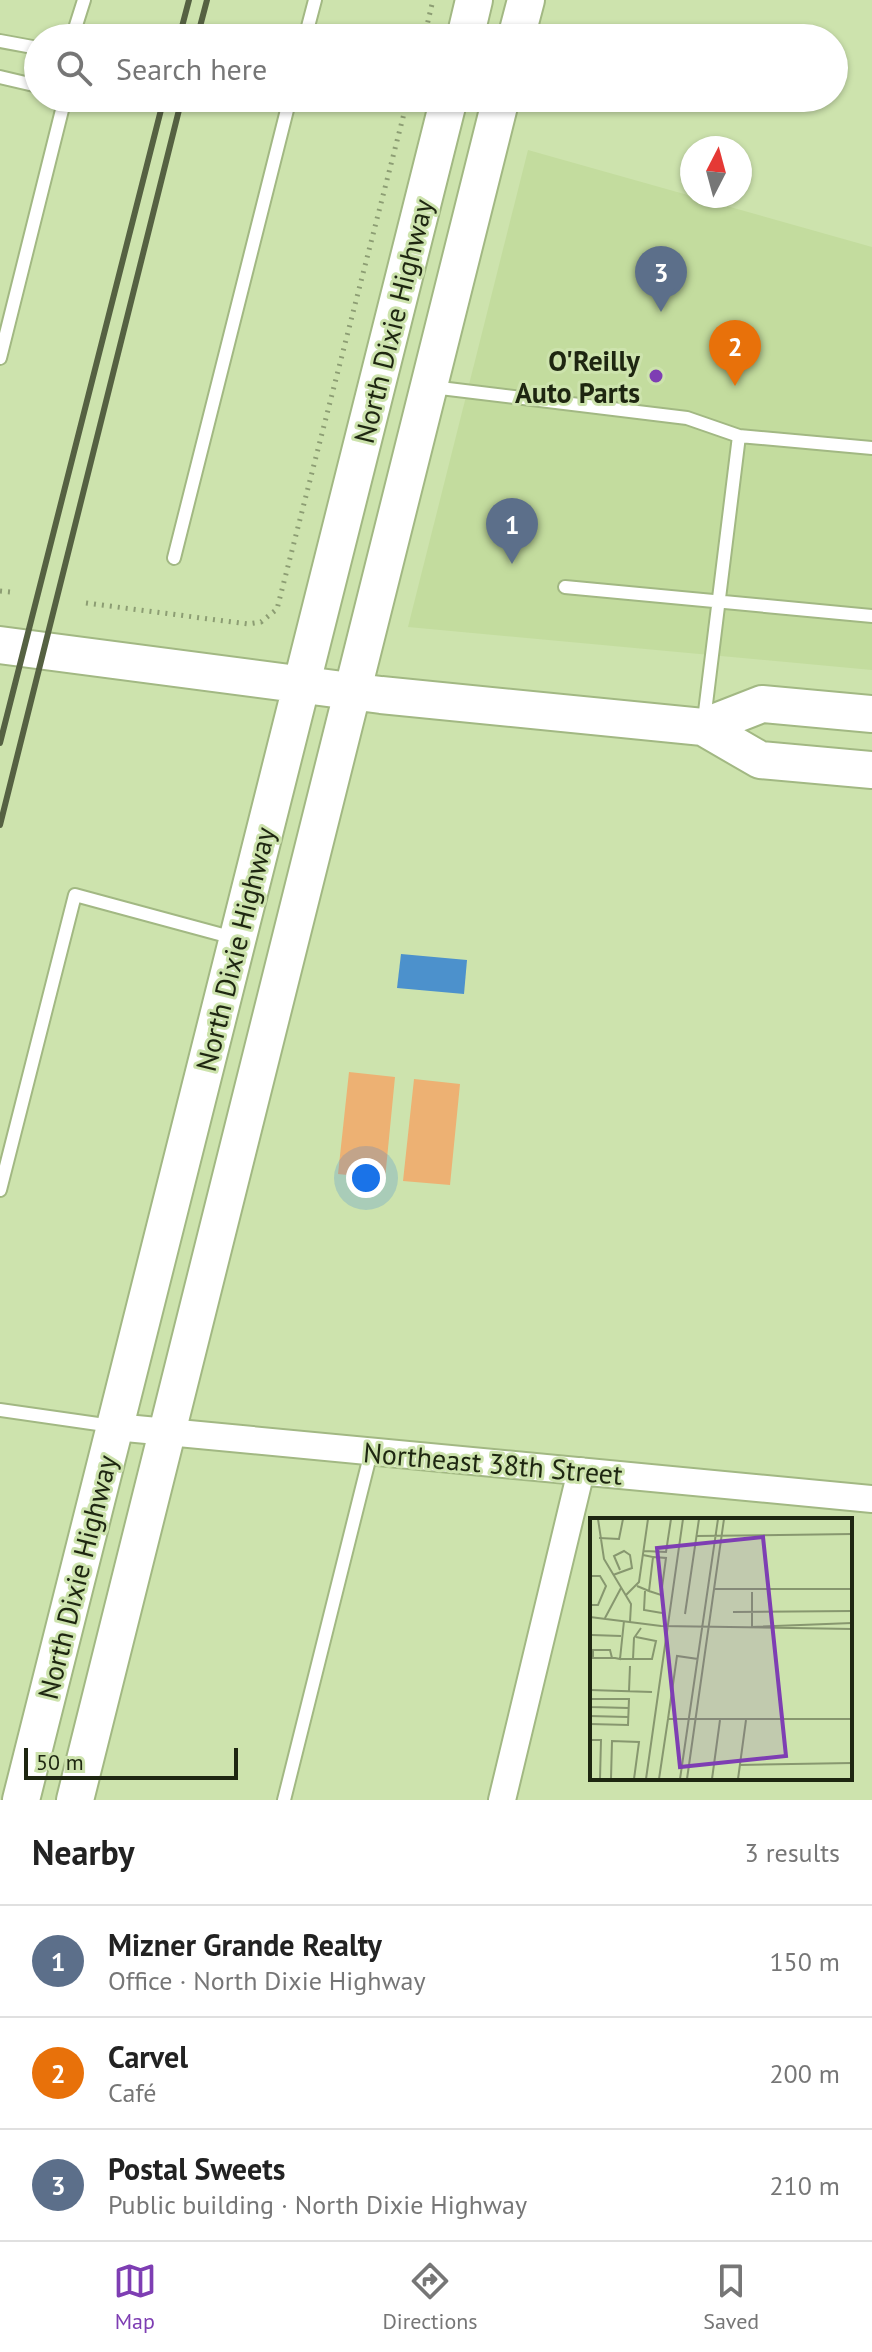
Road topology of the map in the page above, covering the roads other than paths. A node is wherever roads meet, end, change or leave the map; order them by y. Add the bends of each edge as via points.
1 (84, 0) edge
2 (315, 0) edge
3 (474, 0) edge
4 (526, 0) edge
5 (76, 24) edge
6 (309, 24) edge
7 (468, 24) edge
8 (520, 24) edge
9 (0, 41) edge
10 (24, 45) edge
11 (0, 77) edge
12 (24, 83) edge
13 (62, 112) edge
14 (286, 112) edge
15 (445, 112) edge
16 (498, 112) edge
17 (0, 358) edge
18 (429, 386) junction
19 (739, 436) junction
20 (872, 448) edge
21 (174, 558) dead end
22 (565, 587) dead end
23 (718, 602) junction
24 (872, 616) edge
25 (0, 645) edge
26 (300, 684) junction
27 (352, 691) junction
28 (872, 714) edge
29 (703, 727) junction
30 (872, 770) edge
31 (238, 939) junction
32 (0, 1190) edge
33 (0, 1410) edge
34 (115, 1427) junction
35 (167, 1432) junction
36 (371, 1452) junction
37 (581, 1471) junction
38 (872, 1499) edge
39 (21, 1800) edge
40 (75, 1800) edge
41 (284, 1800) edge
42 (502, 1800) edge

1 - 5 lane
2 - 6 lane
3 - 7 main road
4 - 8 main road
9 - 10 lane
11 - 12 lane
13 - 17 lane
14 - 21 lane
15 - 26 main road, North Dixie Highway
16 - 18 main road, North Dixie Highway
18 - 19 lane via 687,418
18 - 27 main road, North Dixie Highway
19 - 20 lane
19 - 23 lane
22 - 23 lane
23 - 24 lane
23 - 29 lane
25 - 26 main road
26 - 27 main road
26 - 31 main road, North Dixie Highway
27 - 29 main road
27 - 35 main road, North Dixie Highway
28 - 29 main road via 762,704
29 - 30 main road via 760,760
31 - 32 lane via 75,895
31 - 34 main road, North Dixie Highway
33 - 34 lane
34 - 35 street, Northeast 38th Street
34 - 39 main road, North Dixie Highway
35 - 36 street, Northeast 38th Street
35 - 40 main road, North Dixie Highway
36 - 37 street, Northeast 38th Street
36 - 41 lane
37 - 38 street, Northeast 38th Street
37 - 42 street

